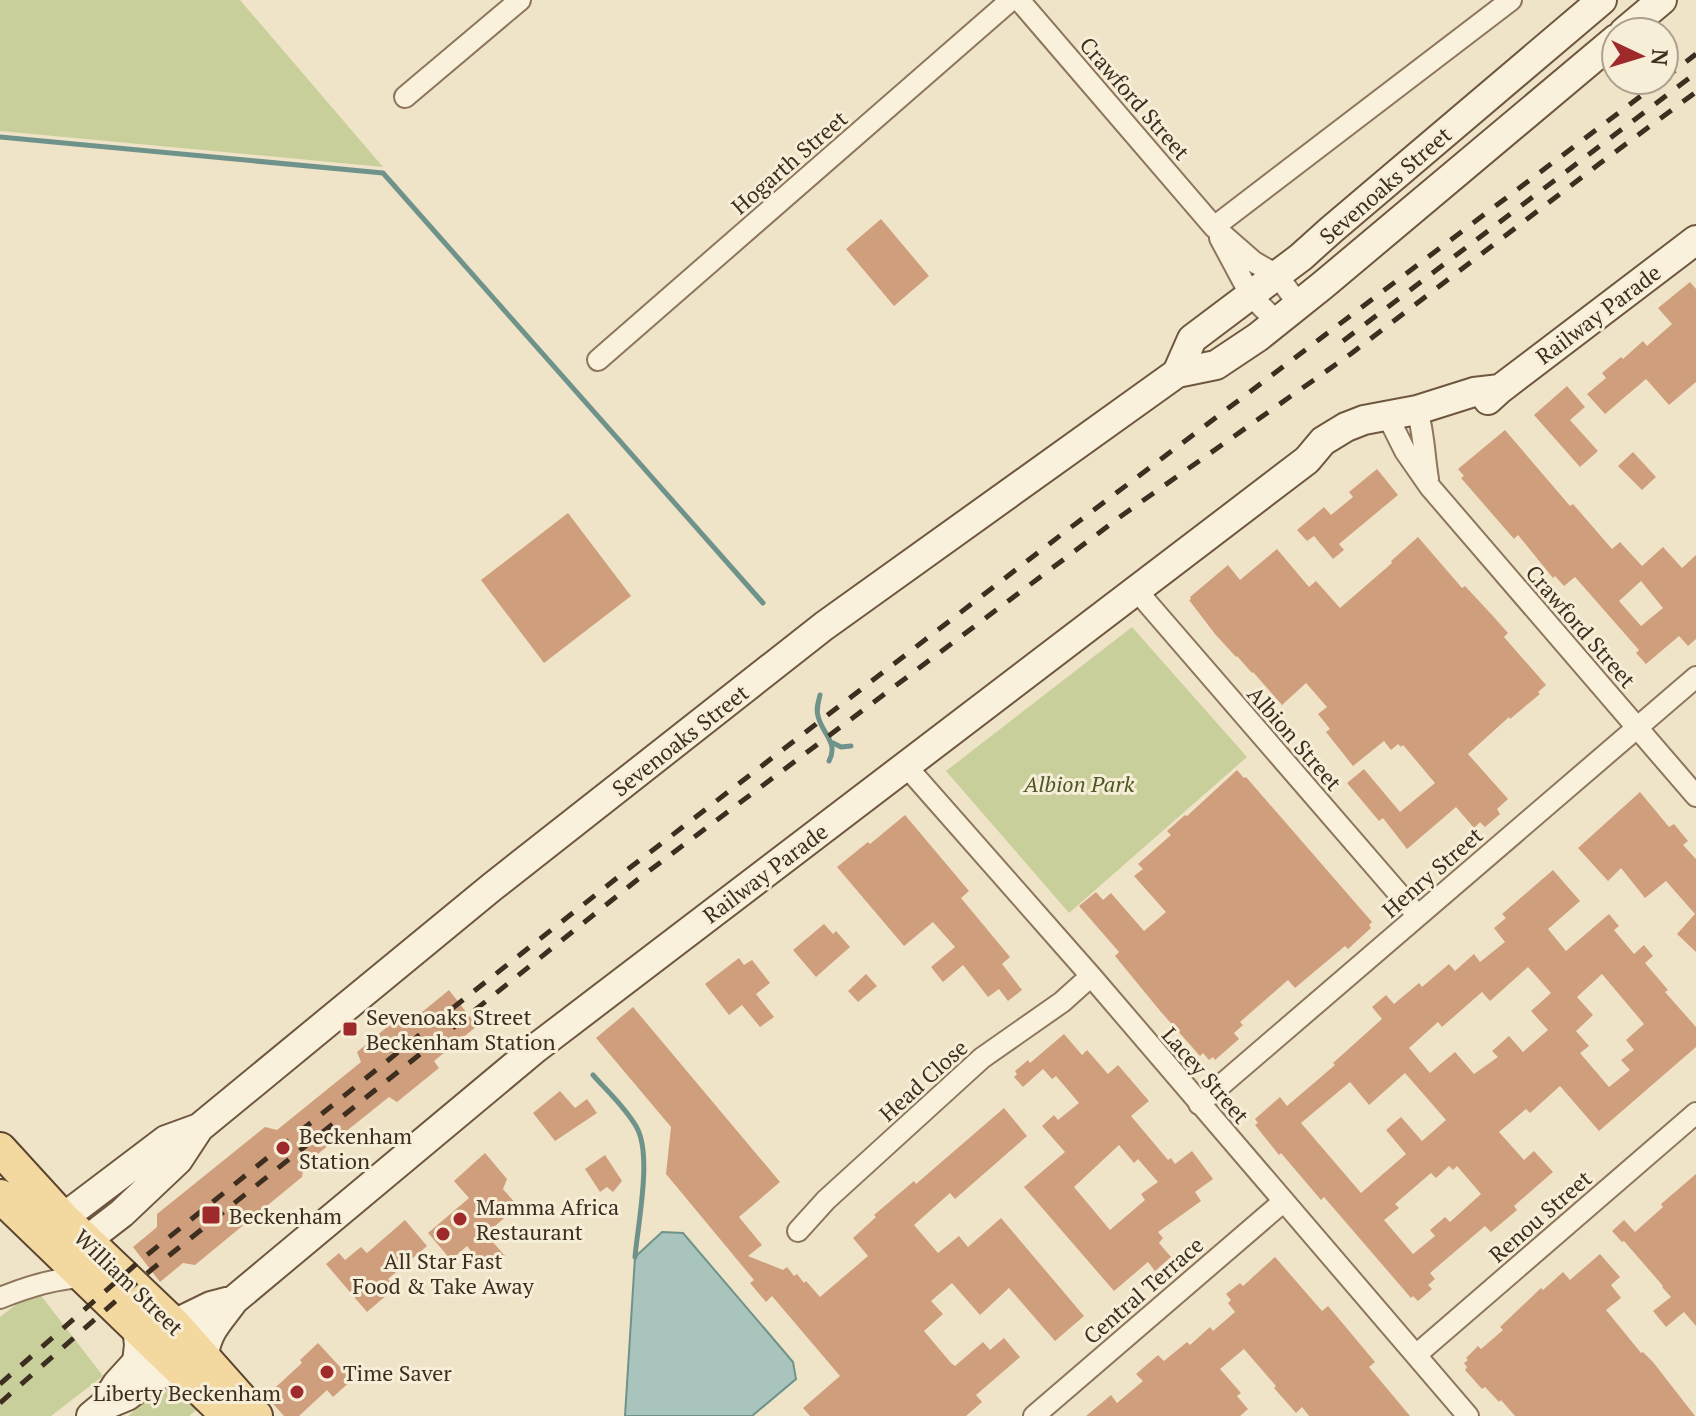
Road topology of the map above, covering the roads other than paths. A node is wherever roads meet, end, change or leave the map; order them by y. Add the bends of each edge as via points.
1 (520, 0) edge
2 (1011, 0) edge
3 (1019, 0) edge
4 (1511, 0) edge
5 (1602, 0) edge
6 (1662, 0) edge
7 (1643, 16) edge
8 (1600, 52) edge
9 (405, 97) dead end
10 (1214, 227) junction
11 (1696, 240) edge
12 (1277, 275) junction
13 (1251, 296) junction
14 (1288, 313) junction
15 (598, 360) dead end
16 (1177, 373) junction
17 (1405, 421) junction
18 (1137, 591) junction
19 (1696, 677) edge
20 (1637, 727) junction
21 (906, 766) junction
22 (1696, 796) edge
23 (1418, 916) junction
24 (1091, 976) junction
25 (1199, 1104) junction
26 (1696, 1113) edge
27 (199, 1128) junction
28 (0, 1149) edge
29 (0, 1196) edge
30 (1284, 1201) junction
31 (798, 1231) dead end
32 (57, 1239) junction
33 (87, 1240) junction
34 (84, 1277) junction
35 (5, 1296) edge
36 (234, 1300) junction
37 (174, 1324) junction
38 (137, 1326) junction
39 (1416, 1355) junction
40 (193, 1364) junction
41 (97, 1411) edge
42 (228, 1416) edge
43 (256, 1416) edge
44 (1034, 1416) edge
45 (1468, 1416) edge

1 - 9 street
2 - 15 street, Hogarth Street
3 - 10 street, Crawford Street
4 - 10 street
5 - 12 main road, Sevenoaks Street
6 - 7 main road
8 - 14 main road, Sevenoaks Street
10 - 12 street, Crawford Street
10 - 13 street, Crawford Street
11 - 17 main road, Railway Parade via 1480,407 1452,419
12 - 13 main road, Sevenoaks Street
12 - 14 street, Crawford Street
13 - 14 street, Crawford Street
13 - 16 main road, Sevenoaks Street via 1192,339
14 - 16 main road, Sevenoaks Street via 1216,365
16 - 27 main road, Sevenoaks Street via 824,626 492,887
17 - 18 main road, Railway Parade via 1307,460
17 - 20 street, Crawford Street via 1423,447 1430,487
18 - 21 main road, Railway Parade
18 - 23 street, Albion Street
19 - 20 street, Henry Street
20 - 22 street, Crawford Street
20 - 23 street, Henry Street
21 - 24 street, Lacey Street
21 - 36 main road, Railway Parade via 536,1048
23 - 25 street, Henry Street
24 - 25 street, Lacey Street
24 - 31 street, Head Close via 975,1064
25 - 30 street, Lacey Street
26 - 39 street, Renou Street
27 - 32 main road, Sevenoaks Street via 166,1140
27 - 33 main road, Sevenoaks Street via 178,1160
28 - 32 main road, William Street
29 - 32 main road, William Street
30 - 39 street, Lacey Street
30 - 44 street, Central Terrace
32 - 33 main road, William Street
32 - 34 main road, William Street
33 - 37 main road, William Street
34 - 35 street via 49,1281
34 - 38 main road, William Street
36 - 37 main road, Railway Parade
36 - 40 main road, Railway Parade
37 - 40 main road, William Street
38 - 40 main road, William Street
38 - 41 main road via 137,1362
39 - 45 street, Lacey Street
40 - 41 main road via 152,1377
40 - 42 main road, William Street
40 - 43 main road, William Street

